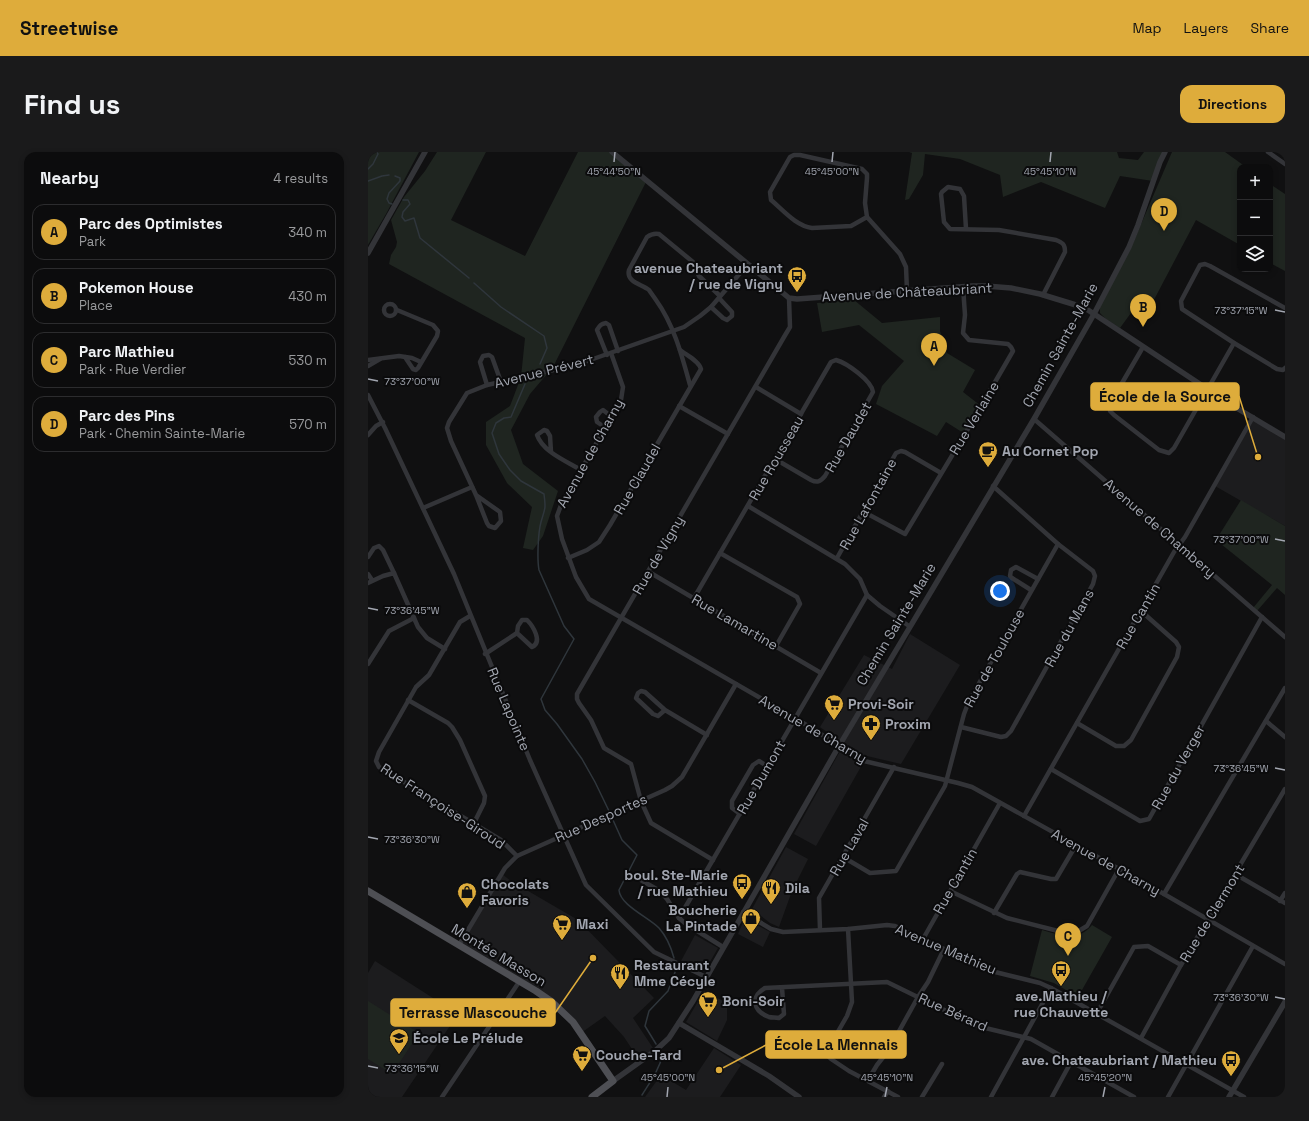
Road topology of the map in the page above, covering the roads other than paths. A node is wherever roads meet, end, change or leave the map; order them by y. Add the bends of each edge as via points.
1 (425, 152) edge
2 (612, 152) edge
3 (1165, 152) edge
4 (1268, 152) edge
5 (1285, 164) edge
6 (867, 217) junction
7 (966, 229) junction
8 (368, 253) edge
9 (748, 264) junction
10 (963, 287) junction
11 (907, 291) junction
12 (1043, 295) junction
13 (720, 297) junction
14 (790, 298) junction
15 (711, 306) junction
16 (1285, 308) edge
17 (397, 310) dead end
18 (1094, 314) junction
19 (673, 331) junction
20 (1234, 343) junction
21 (1143, 347) junction
22 (680, 350) junction
23 (618, 351) junction
24 (609, 354) junction
25 (405, 356) junction
26 (380, 359) junction
27 (368, 360) edge
28 (421, 362) junction
29 (368, 366) edge
30 (1285, 368) edge
31 (501, 382) junction
32 (488, 385) junction
33 (690, 386) junction
34 (756, 387) junction
35 (872, 387) joint
36 (1207, 389) junction
37 (368, 395) edge
38 (679, 406) junction
39 (801, 414) junction
40 (612, 417) junction
41 (1253, 417) junction
42 (1034, 419) junction
43 (383, 422) junction
44 (606, 428) junction
45 (728, 434) junction
46 (368, 435) edge
47 (1285, 436) edge
48 (551, 452) dead end
49 (774, 459) junction
50 (581, 470) junction
51 (941, 473) junction
52 (472, 486) junction
53 (993, 486) junction
54 (476, 495) junction
55 (748, 506) junction
56 (423, 508) junction
57 (864, 512) junction
58 (1058, 544) junction
59 (1179, 544) junction
60 (720, 553) junction
61 (368, 557) edge
62 (568, 558) junction
63 (837, 558) junction
64 (649, 572) junction
65 (394, 573) junction
66 (368, 574) edge
67 (1038, 579) junction
68 (370, 582) edge
69 (1031, 590) junction
70 (867, 595) junction
71 (694, 598) junction
72 (1141, 610) junction
73 (470, 616) junction
74 (1262, 617) junction
75 (414, 618) junction
76 (621, 618) junction
77 (909, 626) junction
78 (517, 633) junction
79 (1285, 637) edge
80 (776, 646) junction
81 (445, 649) junction
82 (485, 654) junction
83 (368, 664) edge
84 (821, 673) junction
85 (736, 684) junction
86 (1285, 688) edge
87 (408, 700) junction
88 (665, 710) junction
89 (796, 718) junction
90 (1266, 721) junction
91 (1077, 723) junction
92 (961, 727) junction
93 (707, 735) junction
94 (1285, 737) edge
95 (839, 746) junction
96 (767, 766) junction
97 (894, 767) junction
98 (1050, 769) junction
99 (947, 780) junction
100 (1285, 788) edge
101 (641, 801) junction
102 (1000, 803) junction
103 (740, 814) junction
104 (1024, 816) junction
105 (474, 823) junction
106 (564, 835) junction
107 (1076, 845) junction
108 (517, 856) junction
109 (843, 857) junction
110 (713, 860) junction
111 (1119, 869) junction
112 (1235, 874) junction
113 (632, 875) dead end
114 (368, 891) edge
115 (950, 891) junction
116 (1285, 893) edge
117 (1164, 894) junction
118 (1280, 901) junction
119 (1285, 903) edge
120 (743, 912) junction
121 (994, 913) junction
122 (679, 918) junction
123 (1208, 919) junction
124 (848, 929) junction
125 (820, 930) junction
126 (923, 938) junction
127 (459, 945) junction
128 (1253, 946) junction
129 (723, 947) junction
130 (944, 949) junction
131 (1285, 964) edge
132 (1181, 965) junction
133 (706, 977) junction
134 (519, 982) junction
135 (852, 983) junction
136 (782, 988) junction
137 (1051, 988) junction
138 (918, 997) junction
139 (1285, 1002) edge
140 (1097, 1013) junction
141 (679, 1023) junction
142 (1025, 1037) junction
143 (1141, 1038) junction
144 (1071, 1062) junction
145 (942, 1064) dead end
146 (1187, 1064) junction
147 (868, 1080) junction
148 (612, 1081) junction
149 (888, 1091) junction
150 (1233, 1091) junction
151 (442, 1097) edge
152 (592, 1097) edge
153 (799, 1097) edge
154 (884, 1097) edge
155 (898, 1097) edge
156 (922, 1097) edge
157 (990, 1097) edge
158 (1052, 1097) edge
159 (1134, 1097) edge
160 (1168, 1097) edge
161 (1229, 1097) edge
162 (1244, 1097) edge

1 - 8 street
2 - 9 street
3 - 18 street, Chemin Sainte-Marie via 1129,247
4 - 5 street
6 - 6 street via 867,174 862,169 794,155 790,157 770,192 771,200 807,228 851,226
6 - 11 street via 900,254 906,267
7 - 7 street via 964,196 960,189 948,187 941,194 944,222 950,229
7 - 12 street via 1020,233 1063,243 1065,252
9 - 13 street, Avenue Prévert
9 - 14 street
10 - 11 street, Avenue de Châteaubriant
10 - 12 street, Avenue de Châteaubriant via 1012,288
10 - 51 street, Rue Verlaine via 965,338 1008,344 1013,351
11 - 14 street, Avenue de Châteaubriant
12 - 18 street, Avenue de Châteaubriant via 1076,305
13 - 15 street, Avenue Prévert
13 - 15 street via 732,312 732,316 727,320
13 - 19 street via 700,276 693,262 659,234 647,237 628,274 633,281 650,292
14 - 34 street, Rue de Vigny via 790,327
15 - 19 street, Avenue Prévert via 684,327
16 - 20 street via 1210,266 1200,265 1181,301 1182,309
17 - 28 street via 433,326 438,331
18 - 21 street, Avenue de Châteaubriant
18 - 42 street, Chemin Sainte-Marie
19 - 22 street
19 - 23 street, Avenue Prévert
20 - 30 street via 1277,368
20 - 36 street
21 - 36 street, Avenue de Châteaubriant
21 - 36 street via 1111,402 1110,411 1159,450 1169,453 1174,448
22 - 33 street
22 - 33 street, Rue Claudel via 700,366
23 - 24 street, Avenue Prévert
23 - 24 street, Avenue de Charny via 609,325 603,323 598,330
24 - 31 street, Avenue Prévert via 576,365
24 - 40 street, Avenue de Charny via 623,387 622,400
25 - 26 street
25 - 28 street
25 - 28 street via 416,370
26 - 27 street
26 - 29 street
31 - 32 street, Avenue Prévert
31 - 32 street via 492,357 483,356 480,362
32 - 52 street, Avenue Prévert via 466,393 447,428
33 - 38 street, Rue Claudel
34 - 39 street
34 - 45 street, Rue de Vigny
35 - 39 street, Rue Rousseau via 843,362 836,360 831,362
35 - 49 street, Rue Daudet via 873,392 821,480 811,480
36 - 41 street, Avenue de Châteaubriant
37 - 43 street, Rue Lapointe
38 - 45 street
38 - 62 street, Rue Claudel via 599,542
39 - 49 street, Rue Rousseau
40 - 44 street, Avenue de Charny
40 - 44 street via 603,410 596,417 597,422
41 - 47 street, Avenue de Châteaubriant
41 - 59 street, Rue Cantin
42 - 53 street, Chemin Sainte-Marie
42 - 59 street, Avenue de Chambery
43 - 46 street
43 - 56 street, Rue Lapointe
44 - 50 street, Avenue de Charny
45 - 64 street, Rue de Vigny
48 - 50 street
49 - 55 street, Rue Rousseau
50 - 62 street, Avenue de Charny via 557,516
51 - 57 street, Rue Verlaine via 905,534
51 - 57 street, Rue Lafontaine via 905,452 896,453
52 - 54 street
52 - 56 street
53 - 58 street, Rue du Mans
53 - 77 street, Chemin Sainte-Marie
54 - 54 street via 487,523 494,528 501,521 500,512
55 - 60 street, Rue Rousseau
55 - 63 street
56 - 73 street, Rue Lapointe via 454,574
57 - 63 street, Rue Lafontaine
58 - 67 street, Rue de Toulouse
58 - 92 street, Rue du Mans via 1093,571 1093,584 1011,731 1006,736 1001,736
59 - 72 street, Rue Cantin
59 - 74 street, Avenue de Chambery
60 - 71 street, Rue Rousseau
60 - 80 street via 799,599 800,604
61 - 65 street via 374,548 379,546
62 - 76 street, Avenue de Charny via 590,599
63 - 70 street via 860,579
64 - 71 street, Rue Lamartine
64 - 76 street, Rue de Vigny
65 - 68 street
65 - 75 street
66 - 68 street
67 - 69 street, Rue de Toulouse
67 - 69 street via 1016,567 1011,570 1010,576
69 - 92 street, Rue de Toulouse via 969,701
70 - 77 street
70 - 84 street, Rue Dumont
71 - 80 street, Rue Lamartine
72 - 91 street, Rue Cantin
72 - 91 street via 1180,647 1177,657 1131,740 1124,746 1116,746
73 - 81 street, Rue Françoise-Giroud via 460,622
73 - 82 street, Rue Lapointe
74 - 79 street, Avenue de Chambery
74 - 98 street, Rue du Verger via 1149,819 1140,821
75 - 81 street via 418,628 427,638
75 - 83 street via 389,631
76 - 85 street, Avenue de Charny
76 - 101 street, Rue de Vigny via 577,694 577,699 591,720 604,748 631,764
77 - 95 street, Chemin Sainte-Marie
78 - 78 street via 532,647 537,642 537,637 527,620 522,620
78 - 82 street
80 - 84 street, Rue Lamartine
81 - 87 street, Rue Françoise-Giroud via 429,675 416,687
82 - 106 street, Rue Lapointe
84 - 89 street, Rue Dumont
85 - 89 street, Avenue de Charny
85 - 93 street, Rue Desportes
86 - 90 street
87 - 105 street via 448,723 460,740 485,796
87 - 105 street, Rue Françoise-Giroud via 378,752 377,764
88 - 88 street via 645,692 638,693 636,698 653,714 658,716
88 - 93 street
89 - 95 street, Avenue de Charny
89 - 96 street, Rue Dumont
90 - 94 street
90 - 117 street
91 - 98 street, Rue Cantin
92 - 99 street, Rue de Toulouse
93 - 101 street, Rue Desportes via 678,781
95 - 97 street, Avenue de Charny via 864,761
95 - 120 street, Chemin Sainte-Marie
96 - 103 street, Rue Dumont
96 - 103 street via 759,761 753,765 732,801 732,808
97 - 99 street, Avenue de Charny
97 - 109 street, Rue Laval
98 - 104 street, Rue Cantin
99 - 102 street, Avenue de Charny via 972,787
99 - 109 street, Rue de Toulouse via 896,871 870,873
100 - 112 street, Rue de Clermont
101 - 106 street, Rue Desportes
101 - 110 street via 650,823
102 - 104 street, Avenue de Charny
102 - 115 street, Rue Cantin
103 - 110 street, Rue Dumont
104 - 107 street, Avenue de Charny
105 - 108 street, Rue Françoise-Giroud via 500,840
106 - 108 street, Rue Desportes
106 - 133 street, Rue Lapointe via 580,874 597,896 654,952
107 - 111 street, Avenue de Charny
107 - 121 street via 1056,879 1020,872 1017,874
108 - 127 street, Rue Desportes via 505,868
109 - 125 street, Rue Laval via 820,898
110 - 122 street, Rue Dumont
111 - 117 street, Avenue de Charny
111 - 121 street via 1088,926 1077,932 1066,933
112 - 118 street
112 - 123 street, Rue de Clermont
113 - 122 street via 660,891
114 - 127 main road, Montée Masson
115 - 121 street
115 - 126 street, Rue Cantin
116 - 118 street
117 - 123 street, Avenue de Charny
118 - 119 street
120 - 125 street, Avenue Mathieu via 771,929 783,932
120 - 129 street, Chemin Sainte-Marie
122 - 129 street
123 - 128 street, Avenue de Charny
123 - 132 street, Rue de Clermont
124 - 125 street, Avenue Mathieu
124 - 126 street, Avenue Mathieu via 891,925
124 - 135 street
126 - 130 street, Avenue Mathieu
127 - 134 main road, Montée Masson
128 - 131 street, Avenue de Charny
128 - 146 street
129 - 133 street, Chemin Sainte-Marie
130 - 137 street, Avenue Mathieu via 991,971
130 - 138 street
132 - 140 street via 1148,946 1134,947
132 - 143 street, Rue de Clermont
133 - 141 street, Chemin Sainte-Marie
134 - 148 main road, Montée Masson via 552,1002 566,1015
134 - 151 street
135 - 136 street, Rue Bérard
135 - 138 street, Rue Bérard via 887,982
135 - 147 street via 852,1002 827,1055 849,1071
136 - 136 street, Rue Bérard via 765,988 759,992 755,999 756,1006 769,1016 779,1018 784,1014
137 - 140 street, Avenue Mathieu
137 - 142 street
138 - 142 street, Rue Bérard via 977,1026
138 - 147 street via 888,1051
139 - 150 street
140 - 143 street, Avenue Mathieu
141 - 148 street, Chemin Sainte-Marie via 662,1045
141 - 153 street via 769,1076
142 - 144 street, Rue Bérard
142 - 157 street
143 - 146 street, Avenue Mathieu
144 - 158 street
144 - 159 street, Rue Bérard
145 - 156 street
146 - 150 street, Avenue Mathieu
146 - 160 street
147 - 149 street
148 - 152 main road, Chemin Sainte-Marie
149 - 154 street
149 - 155 street
150 - 161 street
150 - 162 street, Avenue Mathieu

